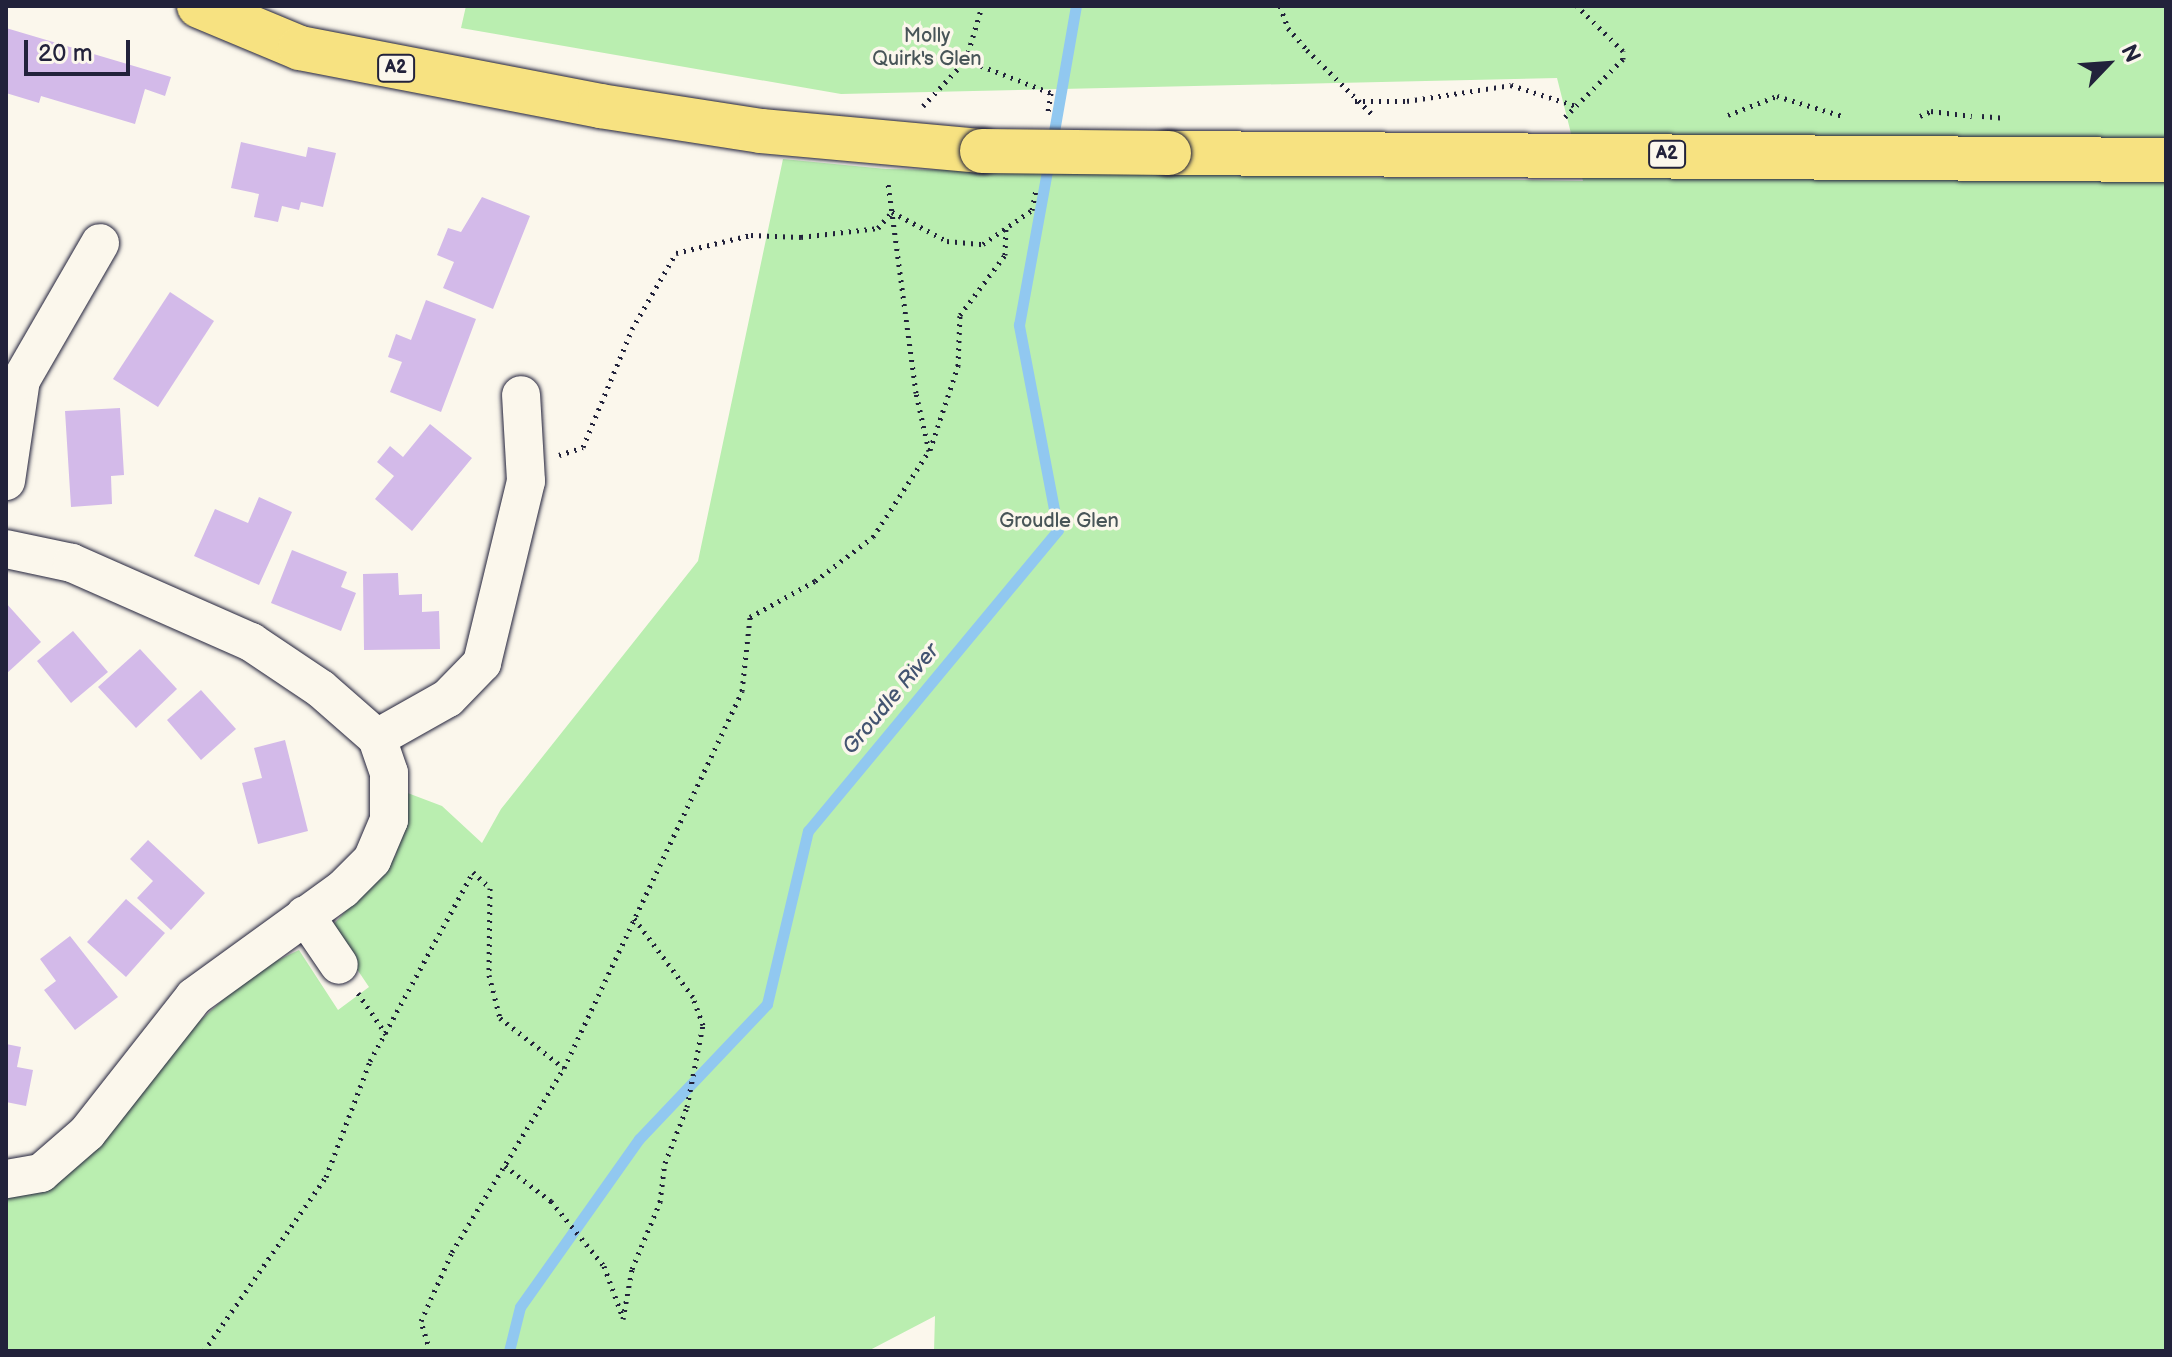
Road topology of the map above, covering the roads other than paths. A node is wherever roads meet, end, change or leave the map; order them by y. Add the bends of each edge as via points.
1 (199, 6) edge
2 (2166, 160) edge
3 (100, 243) dead end
4 (521, 395) dead end
5 (6, 481) edge
6 (6, 549) edge
7 (377, 738) junction
8 (305, 915) junction
9 (339, 965) road end
10 (6, 1179) edge

1 - 2 highway, A2, bridge via 300,48 394,68 615,109 885,146
3 - 5 street via 21,380
4 - 7 street via 525,469 497,619 482,663 448,698
6 - 7 street via 72,563 251,642 321,689
7 - 8 street via 389,773 389,820 372,860
8 - 9 street
8 - 10 street via 194,997 75,1143 41,1173

